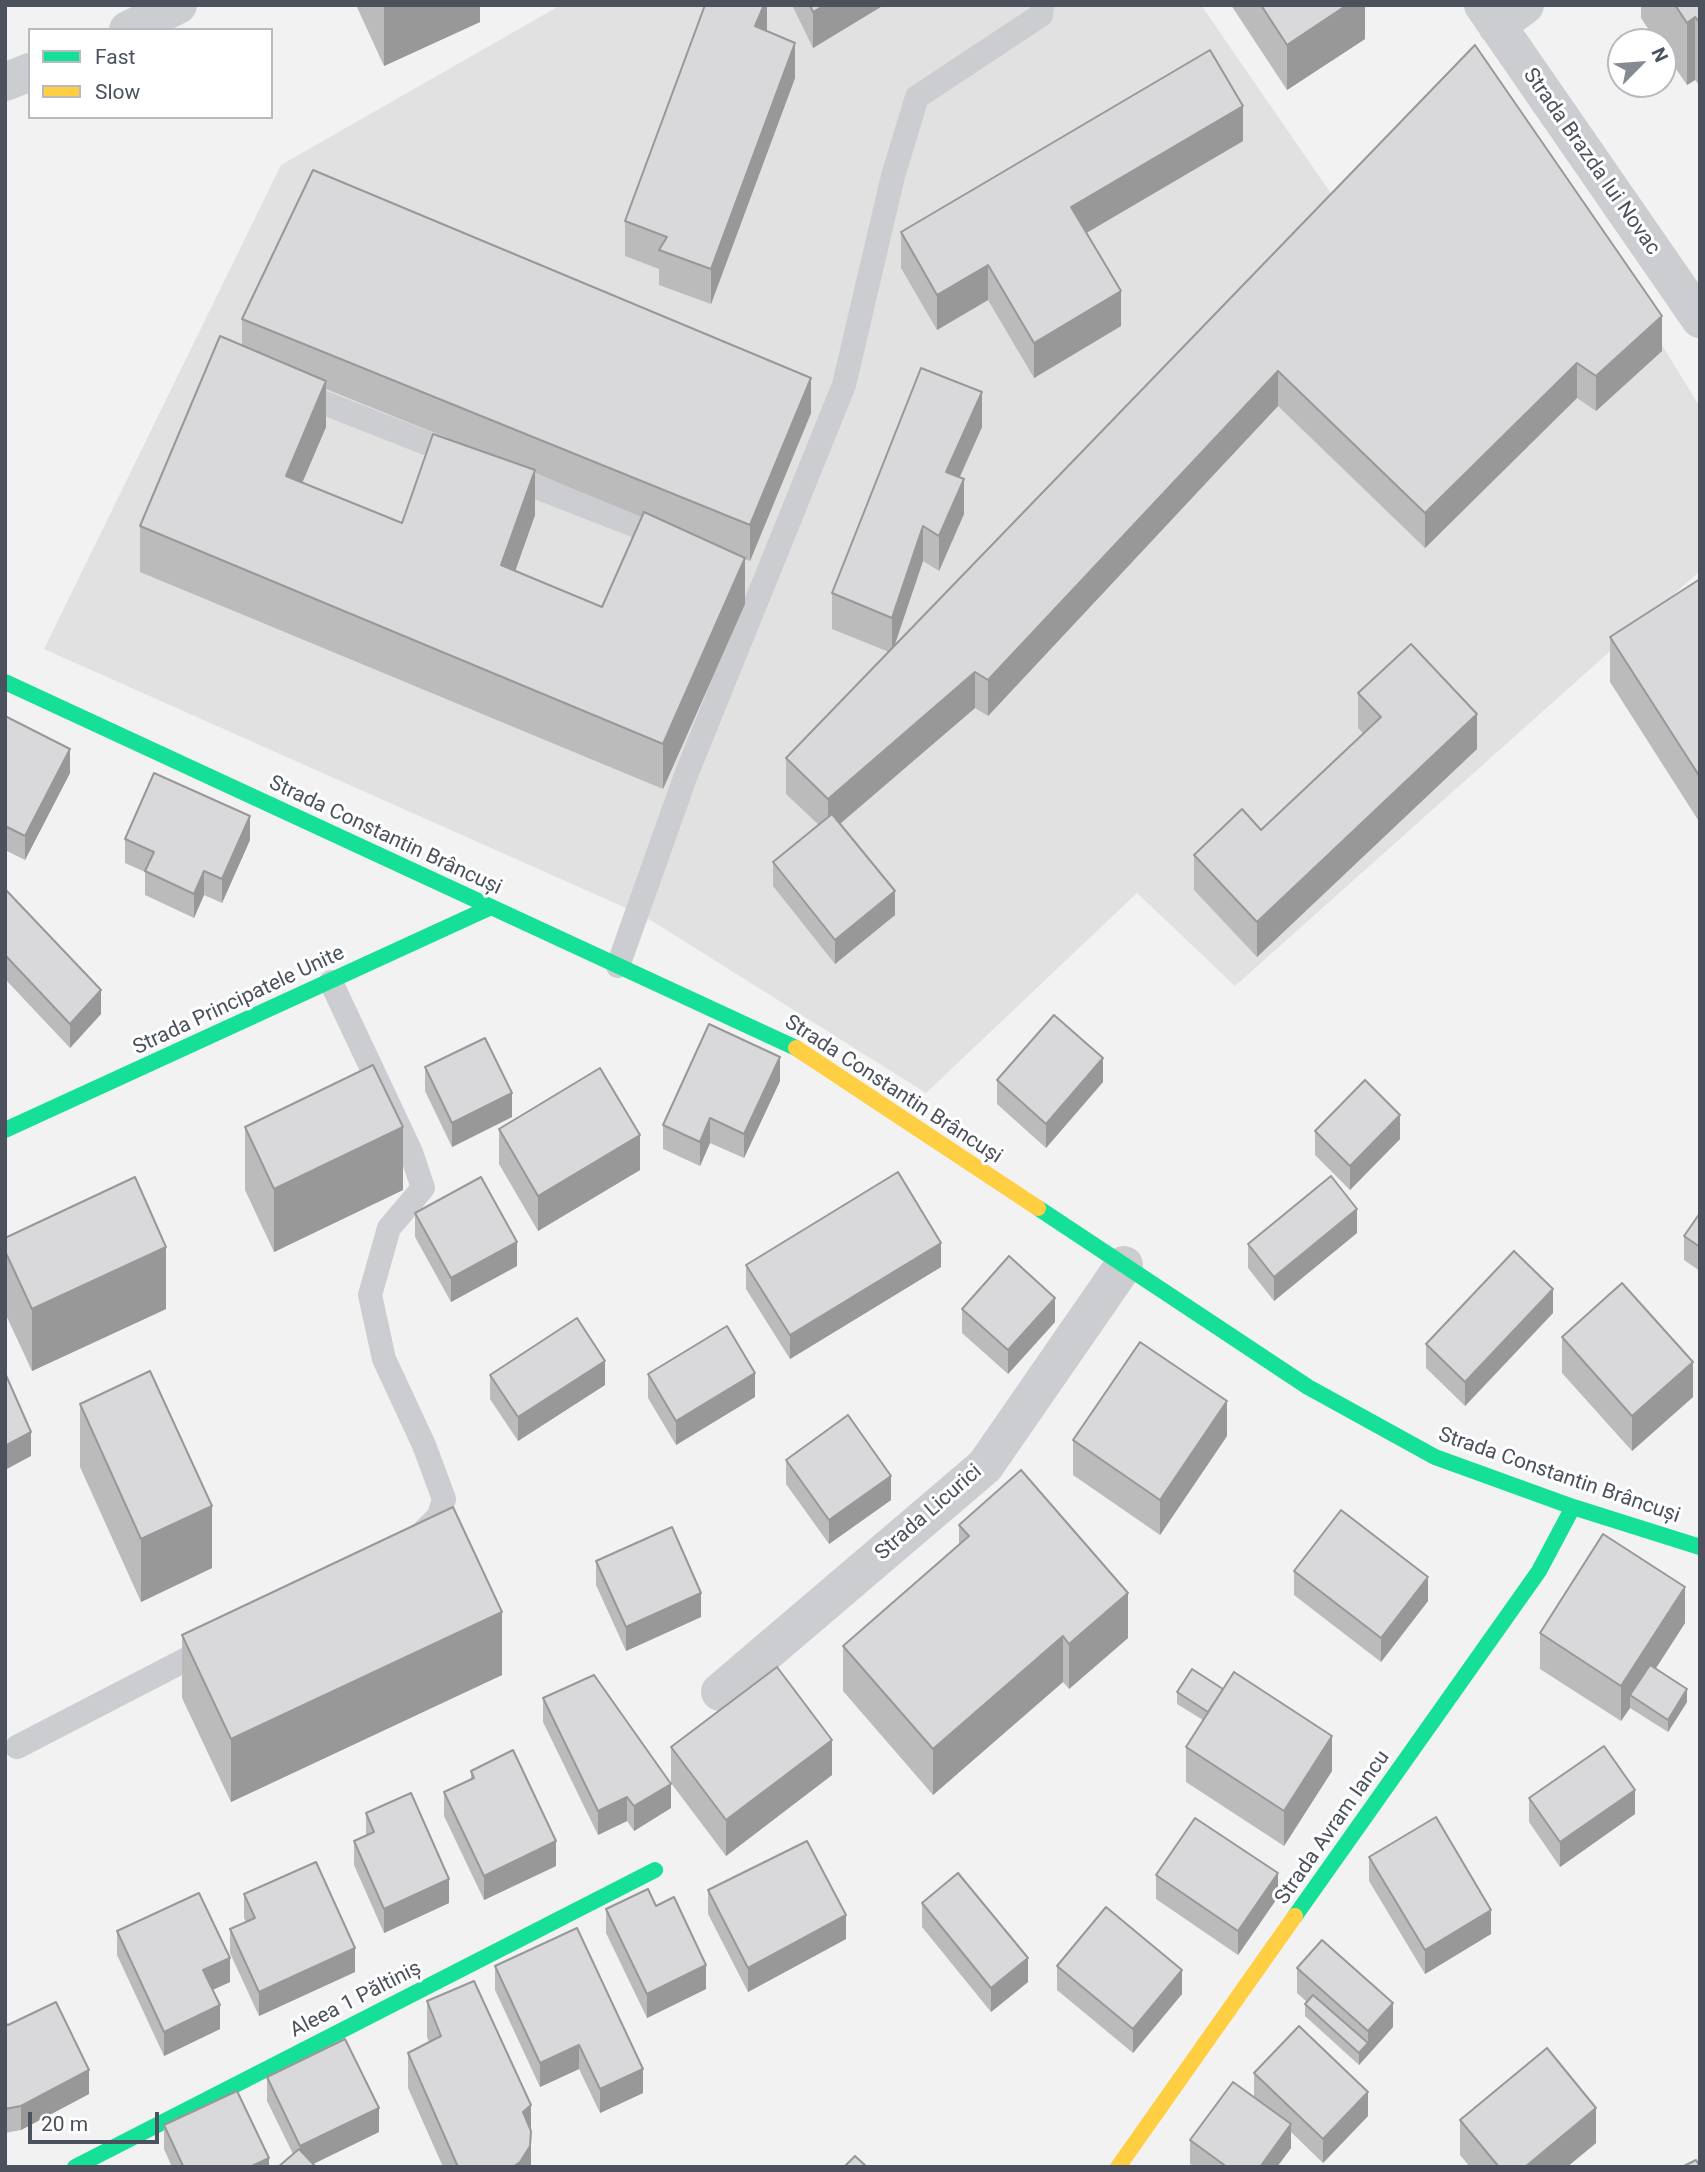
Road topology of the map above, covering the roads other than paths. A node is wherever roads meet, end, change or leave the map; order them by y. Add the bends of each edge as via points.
1 (178, 5) edge
2 (1042, 5) edge
3 (1502, 12) edge
4 (132, 28) edge
5 (28, 73) edge
6 (5, 82) edge
7 (1700, 318) edge
8 (267, 380) edge
9 (689, 547) edge
10 (740, 567) edge
11 (766, 577) junction
12 (5, 682) edge
13 (489, 908) junction
14 (618, 966) junction
15 (331, 982) junction
16 (5, 1130) edge
17 (1124, 1265) junction
18 (1573, 1507) junction
19 (1700, 1547) edge
20 (399, 1549) edge
21 (239, 1632) edge
22 (720, 1692) dead end
23 (17, 1748) dead end
24 (655, 1870) dead end
25 (75, 2167) edge
26 (1118, 2167) edge

1 - 4 street
2 - 11 lane via 1041,15 917,97 893,176 844,385
3 - 7 street, Strada Brazda lui Novac
5 - 6 street
8 - 9 lane
10 - 11 lane
11 - 14 lane via 686,775
12 - 13 street, Strada Constantin Brâncuși
13 - 14 street, Strada Constantin Brâncuși
13 - 15 street, Strada Principatele Unite
14 - 17 street, Strada Constantin Brâncuși via 795,1048
15 - 16 street, Strada Principatele Unite
15 - 20 lane via 424,1188 389,1228 370,1296 384,1359 444,1499 429,1530
17 - 18 street, Strada Constantin Brâncuși via 1308,1387 1435,1457
17 - 22 street, Strada Licurici via 985,1466
18 - 19 street, Strada Constantin Brâncuși
18 - 26 street, Strada Avram Iancu via 1539,1571
21 - 23 lane
24 - 25 street, Aleea 1 Păltiniș

